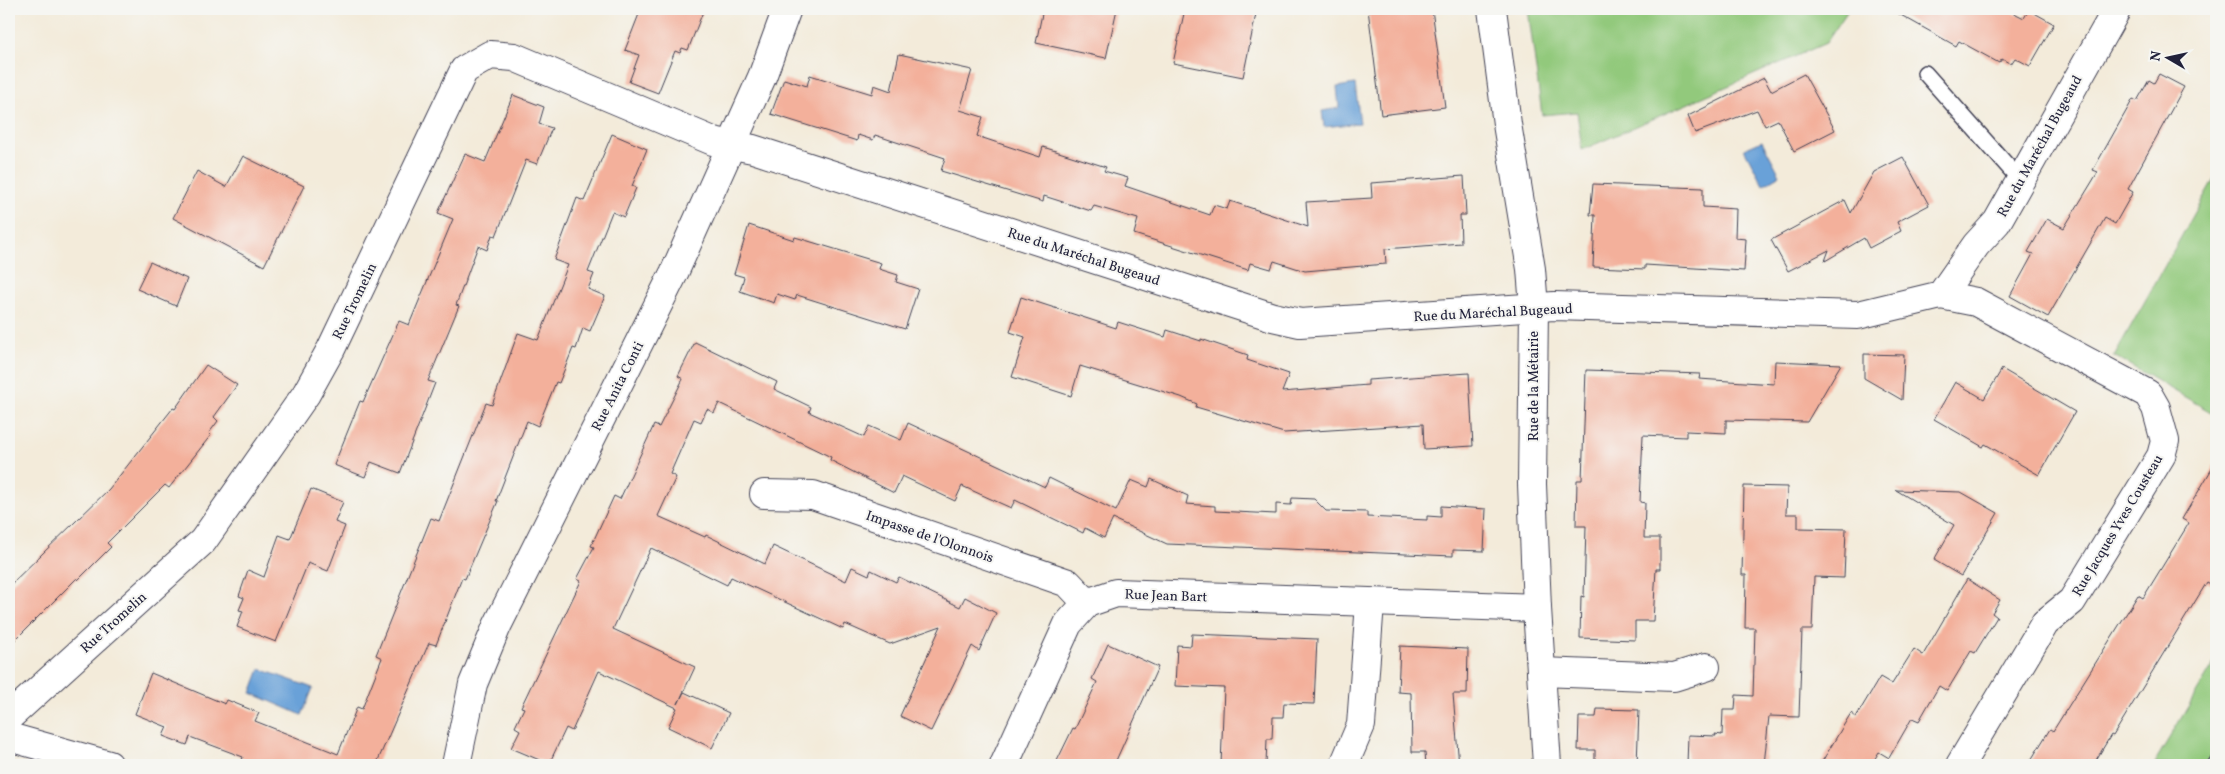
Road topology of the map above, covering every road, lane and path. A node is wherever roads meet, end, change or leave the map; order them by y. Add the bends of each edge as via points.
1 (786, 9) edge
2 (1492, 9) edge
3 (2117, 9) edge
4 (1925, 73) dead end
5 (733, 145) junction
6 (2020, 180) junction
7 (1941, 295) junction
8 (1534, 307) junction
9 (764, 494) dead end
10 (1087, 603) junction
11 (1370, 603) junction
12 (1537, 608) junction
13 (1706, 667) dead end
14 (1541, 672) junction
15 (9, 717) edge
16 (9, 737) edge
17 (108, 765) edge
18 (456, 765) edge
19 (1004, 765) edge
20 (1344, 765) edge
21 (1547, 765) edge
22 (1960, 765) edge

1 - 5 street, Rue Anita Conti
2 - 8 street, Rue de la Métairie
3 - 6 street, Rue du Maréchal Bugeaud
4 - 6 lane
5 - 8 street, Rue du Maréchal Bugeaud via 762,151 1273,317 1300,323
5 - 15 street, Rue Tromelin via 713,141 514,57 490,55 464,70 331,349 306,394 203,541
5 - 18 street, Rue Anita Conti via 674,273 497,626 473,684
6 - 7 street, Rue du Maréchal Bugeaud via 1996,222 1976,244
7 - 8 street, Rue du Maréchal Bugeaud via 1858,315
7 - 22 street, Rue Jacques Yves Cousteau via 1976,302 2148,394 2156,408 2165,441 2161,456 2072,601 2045,623
8 - 12 street, Rue de la Métairie via 1532,484
9 - 10 street, Impasse de l'Olonnois via 823,499 1068,583
10 - 11 street, Rue Jean Bart via 1116,593
10 - 19 street, Rue Jean Bart via 1068,624
11 - 12 street, Rue Jean Bart
11 - 20 street via 1361,725
12 - 14 street, Rue de la Métairie
13 - 14 street via 1674,677
14 - 21 street, Rue de la Métairie
16 - 17 street

